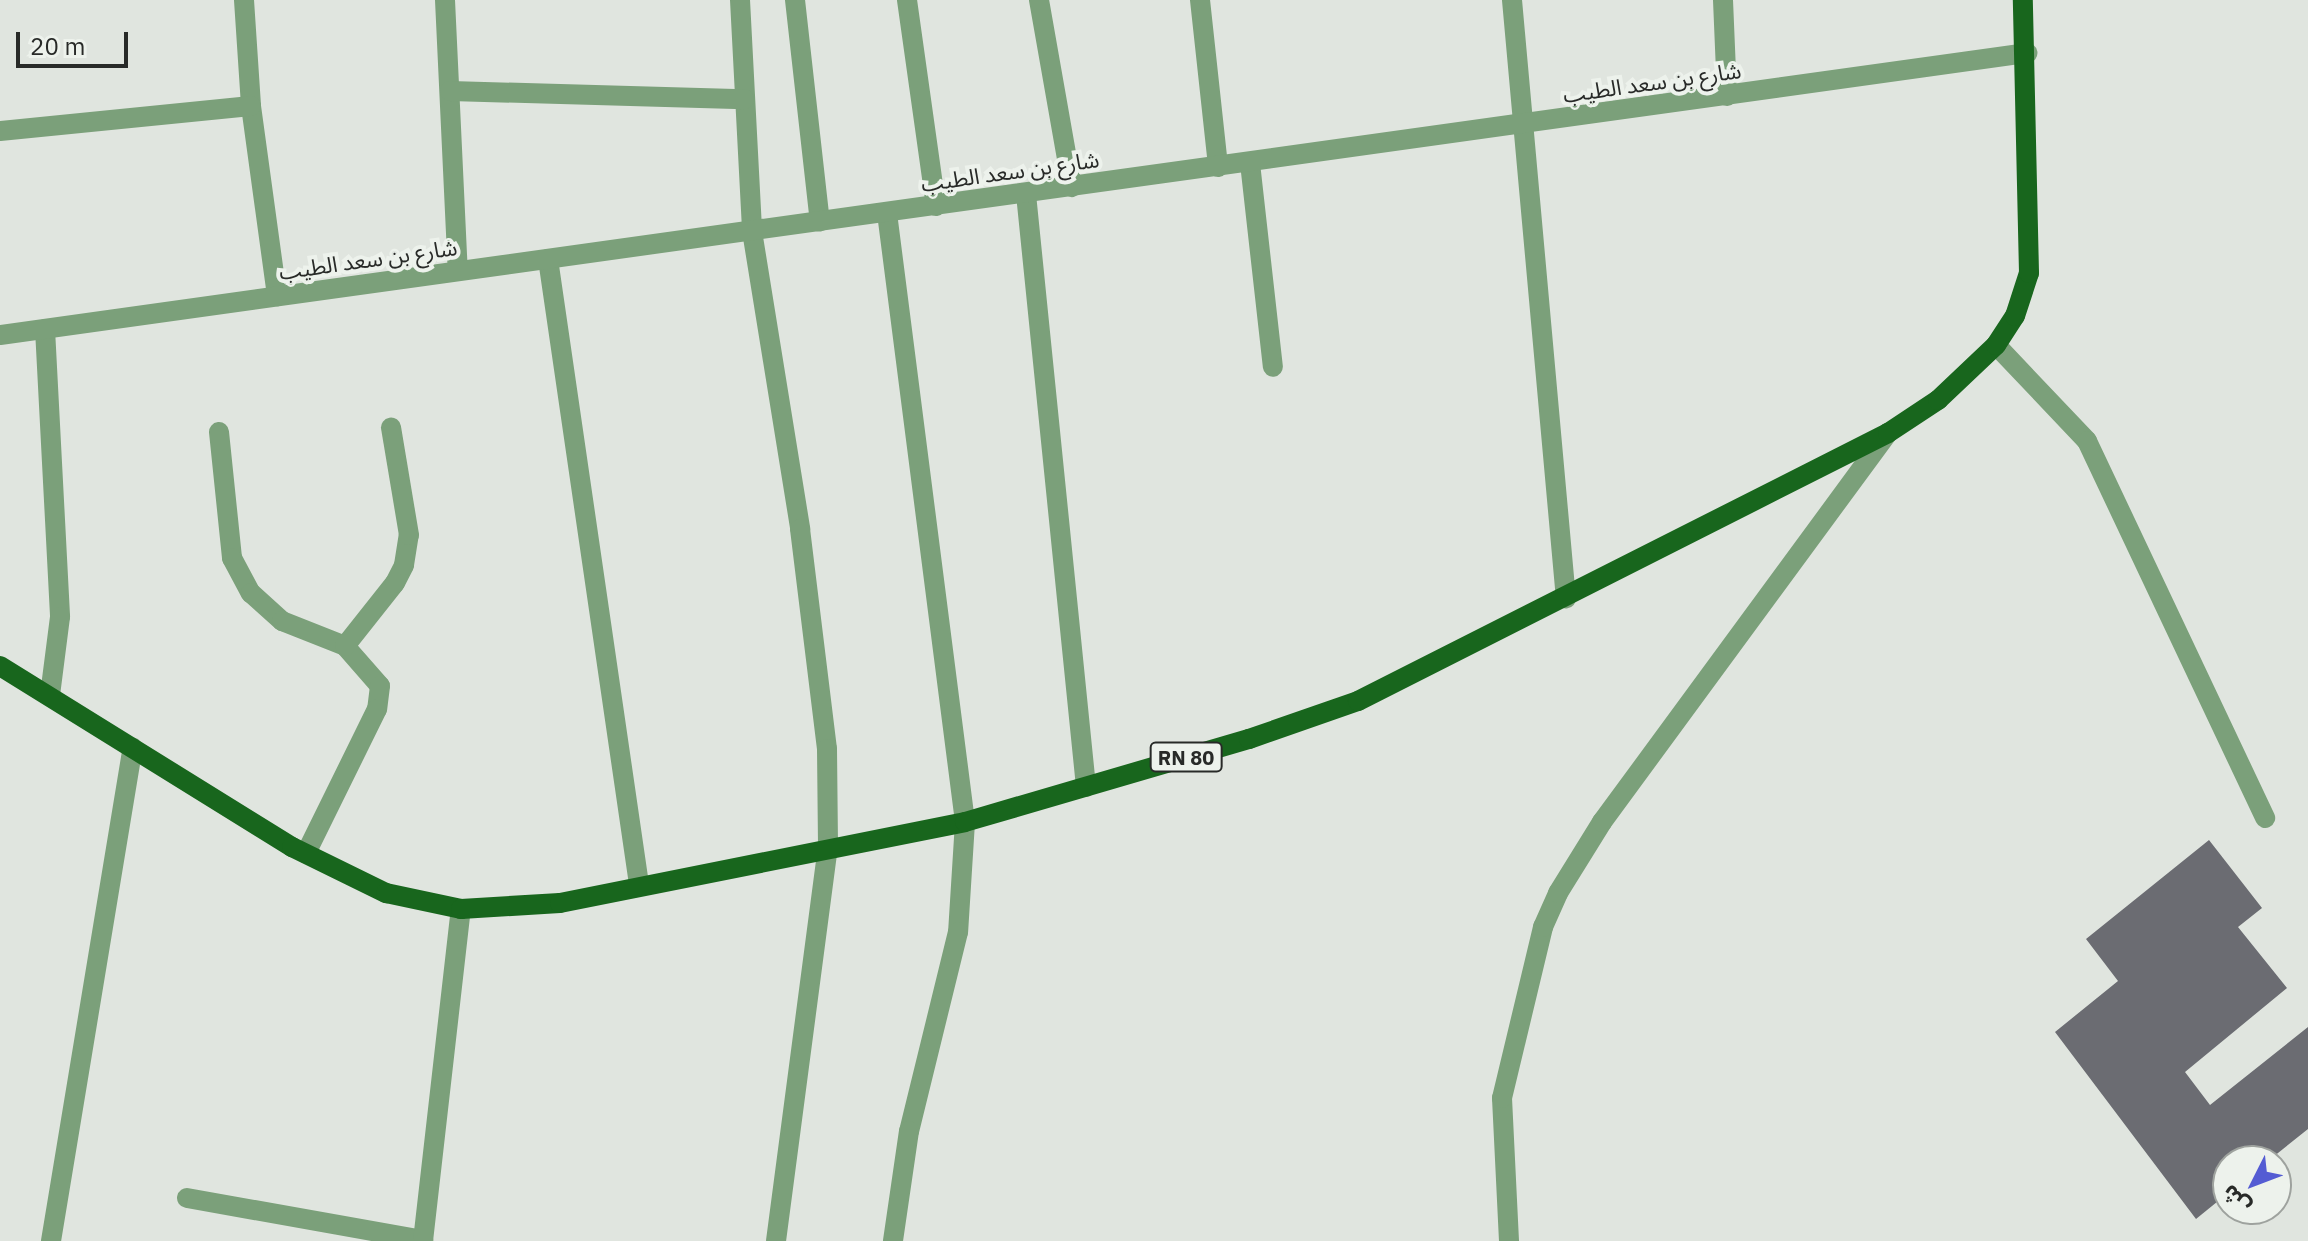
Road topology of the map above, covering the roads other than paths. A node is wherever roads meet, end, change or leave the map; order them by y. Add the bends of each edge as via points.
1 (244, 0) edge
2 (445, 0) edge
3 (740, 0) edge
4 (795, 0) edge
5 (907, 0) edge
6 (1039, 0) edge
7 (1200, 0) edge
8 (1512, 0) edge
9 (1723, 0) edge
10 (2023, 0) edge
11 (2027, 53) junction
12 (450, 91) junction
13 (1727, 96) junction
14 (744, 99) junction
15 (251, 106) junction
16 (1523, 125) junction
17 (0, 131) edge
18 (1250, 163) junction
19 (1218, 167) junction
20 (1072, 187) junction
21 (1026, 194) junction
22 (936, 206) junction
23 (887, 213) junction
24 (820, 222) junction
25 (752, 231) junction
26 (548, 259) junction
27 (458, 271) junction
28 (277, 296) junction
29 (45, 329) junction
30 (0, 335) edge
31 (1996, 345) junction
32 (1273, 367) dead end
33 (391, 428) dead end
34 (219, 432) dead end
35 (1888, 433) junction
36 (1566, 599) junction
37 (345, 646) junction
38 (0, 666) edge
39 (50, 695) junction
40 (133, 748) junction
41 (1086, 787) junction
42 (2265, 818) dead end
43 (965, 822) junction
44 (828, 846) junction
45 (306, 853) junction
46 (639, 884) junction
47 (461, 909) junction
48 (187, 1198) dead end
49 (51, 1241) edge
50 (423, 1241) edge
51 (776, 1241) edge
52 (893, 1241) edge
53 (1509, 1241) edge

1 - 15 street
2 - 12 street
3 - 14 street
4 - 24 street
5 - 22 street
6 - 20 street
7 - 19 street
8 - 16 street
9 - 13 street
10 - 11 main road, RN 80
11 - 13 street, شارع بن سعد الطيب
11 - 31 main road, RN 80 via 2029,273 2015,316
12 - 14 street
12 - 27 street
13 - 16 street, شارع بن سعد الطيب
14 - 25 street
15 - 17 street
15 - 28 street
16 - 18 street, شارع بن سعد الطيب
16 - 36 street
18 - 19 street, شارع بن سعد الطيب
18 - 32 street
19 - 20 street, شارع بن سعد الطيب
20 - 21 street, شارع بن سعد الطيب
21 - 22 street, شارع بن سعد الطيب
21 - 41 street
22 - 23 street, شارع بن سعد الطيب
23 - 24 street, شارع بن سعد الطيب
23 - 43 street
24 - 25 street, شارع بن سعد الطيب
25 - 26 street, شارع بن سعد الطيب
25 - 44 street via 815,645 827,749
26 - 27 street, شارع بن سعد الطيب
26 - 46 street
27 - 28 street, شارع بن سعد الطيب
28 - 29 street, شارع بن سعد الطيب
29 - 30 street, شارع بن سعد الطيب
29 - 39 street via 60,617
31 - 35 main road, RN 80 via 1938,400
31 - 42 street via 2087,441
33 - 37 street via 409,535 404,565
34 - 37 street via 232,558 251,593 282,621
35 - 36 main road, RN 80
35 - 53 street via 1602,822 1558,893 1543,927 1502,1098
36 - 41 main road, RN 80 via 1358,701
37 - 45 street via 380,686 377,709
38 - 39 main road, RN 80
39 - 40 main road, RN 80
40 - 45 main road, RN 80
40 - 49 street
41 - 43 main road, RN 80
43 - 44 main road, RN 80
43 - 52 street via 958,932 909,1131
44 - 46 main road, RN 80
44 - 51 street
45 - 47 main road, RN 80 via 386,893
46 - 47 main road, RN 80 via 560,903
47 - 50 street
48 - 50 street

